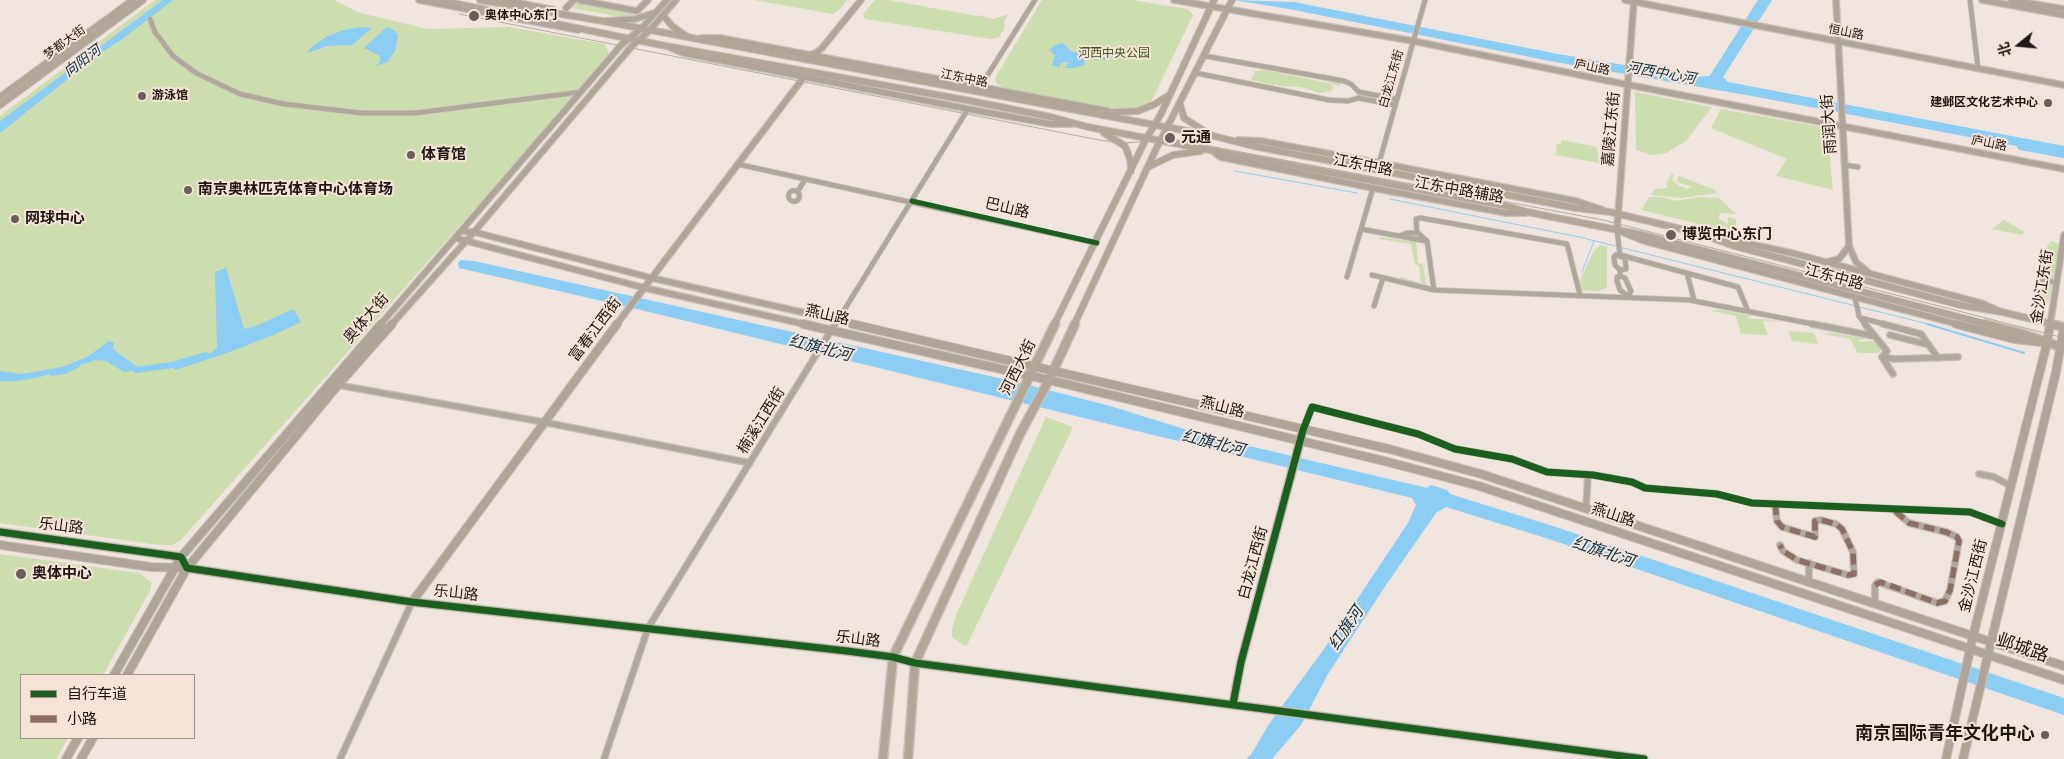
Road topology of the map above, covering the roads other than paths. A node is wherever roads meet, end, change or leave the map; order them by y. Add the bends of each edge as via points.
1 (134, 0) edge
2 (143, 0) edge
3 (419, 0) edge
4 (438, 0) edge
5 (480, 0) edge
6 (505, 0) edge
7 (574, 0) edge
8 (579, 0) edge
9 (648, 0) edge
10 (657, 0) edge
11 (666, 0) edge
12 (676, 0) edge
13 (861, 0) edge
14 (1035, 0) edge
15 (1174, 0) edge
16 (1232, 0) edge
17 (1425, 0) edge
18 (1625, 0) edge
19 (1836, 0) edge
20 (1970, 0) edge
21 (1982, 0) edge
22 (2011, 0) edge
23 (1634, 1) edge
24 (1212, 3) edge
25 (566, 8) dead end
26 (1228, 9) junction
27 (2064, 9) edge
28 (660, 13) junction
29 (2064, 15) edge
30 (150, 19) dead end
31 (602, 21) junction
32 (641, 29) junction
33 (649, 30) junction
34 (595, 31) junction
35 (690, 38) junction
36 (629, 39) junction
37 (639, 41) junction
38 (1414, 41) junction
39 (1837, 42) junction
40 (666, 46) junction
41 (809, 55) junction
42 (1204, 56) junction
43 (1978, 68) junction
44 (1196, 73) junction
45 (804, 77) junction
46 (1629, 85) junction
47 (2064, 85) edge
48 (980, 87) junction
49 (581, 92) junction
50 (1170, 93) junction
51 (0, 97) edge
52 (1396, 99) junction
53 (1180, 104) junction
54 (0, 105) edge
55 (1395, 105) junction
56 (968, 108) junction
57 (1113, 112) junction
58 (1089, 114) junction
59 (1074, 124) junction
60 (1154, 126) junction
61 (1844, 126) junction
62 (1088, 127) junction
63 (1168, 128) junction
64 (1214, 136) junction
65 (1146, 139) junction
66 (1234, 140) junction
67 (1160, 141) junction
68 (1212, 150) junction
69 (1379, 163) junction
70 (736, 164) junction
71 (1845, 165) junction
72 (1148, 167) junction
73 (1858, 167) dead end
74 (2064, 169) edge
75 (1131, 171) junction
76 (806, 180) junction
77 (1372, 188) junction
78 (797, 192) dead end
79 (912, 202) junction
80 (1527, 212) junction
81 (1610, 212) junction
82 (1618, 214) junction
83 (1361, 229) junction
84 (1617, 230) junction
85 (461, 231) junction
86 (474, 232) junction
87 (1417, 233) junction
88 (1698, 233) junction
89 (2064, 235) edge
90 (1399, 236) junction
91 (455, 238) junction
92 (466, 241) junction
93 (1427, 241) junction
94 (1097, 243) junction
95 (1849, 246) junction
96 (1620, 255) junction
97 (1824, 262) junction
98 (1687, 273) junction
99 (1372, 275) dead end
100 (1620, 276) junction
101 (1874, 276) junction
102 (1347, 277) dead end
103 (652, 278) junction
104 (1383, 278) junction
105 (2041, 279) dead end
106 (2057, 283) junction
107 (645, 288) junction
108 (1434, 290) junction
109 (1580, 294) junction
110 (1628, 296) junction
111 (1855, 298) junction
112 (1694, 300) junction
113 (1374, 306) dead end
114 (1748, 311) junction
115 (2002, 312) junction
116 (1860, 318) junction
117 (838, 322) junction
118 (2050, 324) junction
119 (2064, 327) edge
120 (832, 332) junction
121 (1890, 335) dead end
122 (1874, 336) junction
123 (2047, 343) junction
124 (1930, 346) junction
125 (2063, 348) edge
126 (1882, 357) junction
127 (1958, 357) dead end
128 (1938, 358) junction
129 (1036, 366) junction
130 (1054, 370) junction
131 (1893, 374) dead end
132 (1030, 376) junction
133 (1049, 380) junction
134 (338, 385) junction
135 (543, 422) junction
136 (1303, 430) junction
137 (1301, 441) junction
138 (750, 463) junction
139 (1979, 474) dead end
140 (1588, 475) junction
141 (2011, 486) junction
142 (1775, 504) junction
143 (1586, 508) junction
144 (1895, 511) junction
145 (2002, 524) junction
146 (1906, 526) dead end
147 (1921, 527) junction
148 (0, 532) edge
149 (0, 545) edge
150 (1780, 546) dead end
151 (180, 557) junction
152 (1810, 563) junction
153 (187, 568) junction
154 (173, 570) junction
155 (1809, 582) junction
156 (412, 602) junction
157 (1875, 603) junction
158 (648, 628) junction
159 (1973, 636) junction
160 (1992, 642) junction
161 (1970, 648) junction
162 (1988, 654) junction
163 (893, 657) junction
164 (916, 663) junction
165 (2064, 666) edge
166 (115, 674) edge
167 (128, 674) edge
168 (2064, 680) edge
169 (1233, 704) junction
170 (77, 739) edge
171 (92, 739) edge
172 (66, 759) edge
173 (81, 759) edge
174 (340, 759) edge
175 (604, 759) edge
176 (883, 759) edge
177 (908, 759) edge
178 (1644, 759) edge
179 (1946, 759) edge
180 (1963, 759) edge

1 - 51 main road, 梦都大街
2 - 54 main road, 梦都大街
3 - 34 street, 江东中路 via 565,29
4 - 34 main road, 江东中路
5 - 31 main road, 江东中路
6 - 31 street, 江东中路
7 - 25 street
8 - 9 street via 637,11
10 - 11 street
11 - 28 street, 奥体大街
12 - 28 street, 奥体大街
13 - 41 street via 822,48
14 - 48 street
15 - 24 street, 庐山路
16 - 26 main road
17 - 38 street, 白龙江东街
18 - 23 street, 恒山路
19 - 39 street, 雨润大街
20 - 43 street
21 - 29 street
22 - 27 street
23 - 39 street, 恒山路
23 - 46 street, 嘉陵江东街
24 - 26 street, 庐山路
24 - 50 main road, 河西大街
26 - 38 street, 庐山路
26 - 42 main road
28 - 31 street via 635,19
28 - 32 street, 奥体大街
28 - 33 street, 奥体大街
28 - 35 street
30 - 49 street via 155,32 173,56 196,73 240,94 284,104 362,113 415,113
31 - 32 main road, 江东中路
32 - 33 main road, 江东中路
32 - 36 street, 奥体大街
33 - 35 main road, 江东中路
33 - 37 street, 奥体大街
34 - 36 main road, 江东中路
35 - 41 street, 江东中路 via 720,38
35 - 58 main road, 江东中路
36 - 37 main road, 江东中路
36 - 49 street, 奥体大街
37 - 40 main road, 江东中路
37 - 86 street, 奥体大街
38 - 46 street, 庐山路
38 - 52 street, 白龙江东街
39 - 43 street, 恒山路
39 - 61 street, 雨润大街
40 - 45 street, 江东中路 via 683,53
40 - 59 main road, 江东中路 via 1051,116
41 - 48 street, 江东中路
42 - 44 main road
42 - 52 street via 1344,81 1359,92
43 - 47 street, 恒山路
44 - 53 main road
44 - 55 street via 1329,100 1358,98
45 - 56 street, 江东中路
45 - 70 street, 富春江西街
46 - 61 street, 庐山路
46 - 82 street, 嘉陵江东街
48 - 57 street, 江东中路
49 - 85 street, 奥体大街
50 - 57 main road via 1144,109
50 - 60 main road, 河西大街
52 - 55 street, 白龙江东街
53 - 63 main road
53 - 64 main road via 1184,118
55 - 69 street, 白龙江东街
56 - 59 street, 江东中路 via 1051,124
56 - 79 street, 楠溪江西街
57 - 58 main road
58 - 60 main road, 江东中路
59 - 62 main road, 江东中路
60 - 63 main road, 江东中路
60 - 65 main road, 河西大街
61 - 71 street, 雨润大街
61 - 74 street, 庐山路
62 - 65 main road, 江东中路
62 - 75 main road via 1125,146
63 - 64 main road, 江东中路
63 - 67 main road
64 - 66 main road, 江东中路
65 - 67 main road, 江东中路
65 - 75 main road, 河西大街
66 - 69 street, 江东中路 via 1261,141
66 - 81 main road, 江东中路
67 - 68 main road, 江东中路
67 - 72 main road
68 - 72 main road via 1173,155
68 - 77 street, 江东中路辅路 via 1220,157
68 - 80 main road, 江东中路
69 - 81 street, 江东中路 via 1576,201
70 - 76 street, 巴山路
70 - 103 street, 富春江西街
71 - 73 street
71 - 95 street, 雨润大街
72 - 130 main road
75 - 94 main road, 河西大街
76 - 78 street
76 - 79 street, 巴山路
77 - 80 street, 江东中路辅路 via 1506,213
77 - 83 street
79 - 94 street, 巴山路
79 - 117 street, 楠溪江西街
80 - 84 main road, 江东中路
81 - 82 main road, 江东中路
82 - 84 street, 嘉陵江东街
82 - 88 main road, 江东中路
83 - 90 street
83 - 102 street
84 - 96 street
84 - 111 street, 江东中路 via 1644,241
84 - 123 main road, 江东中路 via 1792,273
85 - 86 street, 燕山路
85 - 91 street, 奥体大街
86 - 92 street, 奥体大街
86 - 103 street, 燕山路
87 - 90 street
87 - 93 street
87 - 109 street via 1416,219 1421,218 1567,244
88 - 97 street, 江东中路
88 - 115 main road, 江东中路 via 1734,246 1960,305
89 - 106 street, 金沙江东街
90 - 93 street
91 - 92 street, 燕山路
91 - 151 street, 奥体大街
92 - 107 street, 燕山路
92 - 134 street, 奥体大街
93 - 108 street
94 - 129 main road, 河西大街
95 - 97 street via 1839,259
95 - 101 street via 1856,262
96 - 98 street
96 - 100 street via 1614,257
97 - 101 street, 江东中路
98 - 112 street
98 - 114 street via 1738,287
99 - 104 street
100 - 110 street via 1625,278 1631,291
100 - 110 street via 1617,277 1620,290
101 - 115 street, 江东中路 via 1981,302
103 - 107 street, 富春江西街
103 - 117 street, 燕山路
104 - 108 street
104 - 113 street
105 - 106 street
106 - 118 street, 金沙江东街
107 - 120 street, 燕山路
107 - 135 street, 富春江西街
108 - 109 street
109 - 110 street
110 - 112 street
111 - 116 street
111 - 123 street, 江东中路 via 2014,339
112 - 114 street
114 - 122 street
115 - 118 main road, 江东中路
116 - 122 street
116 - 124 street via 1922,334
117 - 120 street, 楠溪江西街
117 - 129 street, 燕山路
118 - 119 main road, 江东中路
118 - 123 street, 金沙江东街
119 - 125 street, 金沙江东街
120 - 132 street, 燕山路
120 - 138 street, 楠溪江西街
121 - 124 street
122 - 126 street via 1887,351
123 - 125 main road, 江东中路
123 - 141 street, 金沙江西街
124 - 128 street
125 - 160 street
126 - 128 street
126 - 131 street
127 - 128 street
129 - 130 street, 燕山路
129 - 132 main road, 河西大街
130 - 133 main road
130 - 136 street, 燕山路
132 - 133 street, 燕山路
132 - 163 main road, 河西大街
133 - 137 street, 燕山路
133 - 164 main road via 1020,434
134 - 135 street
134 - 153 street, 奥体大街
135 - 138 street
135 - 156 street, 富春江西街
136 - 137 street, 白龙江西街
136 - 140 street via 1312,407 1418,434 1455,449 1512,459 1547,472
136 - 143 street, 燕山路 via 1481,474
137 - 161 street, 燕山路 via 1479,486
137 - 169 street, 白龙江西街 via 1240,662
138 - 158 street, 楠溪江西街
139 - 141 street
140 - 142 street via 1632,482 1656,490 1717,494 1752,503
140 - 143 street
141 - 145 street, 金沙江西街
142 - 144 street
142 - 152 street via 1778,524 1795,532 1815,537 1815,521 1821,520 1842,529 1852,552 1855,571 1848,575
143 - 155 street, 燕山路
144 - 145 street via 1970,512
144 - 147 street via 1901,518
145 - 159 street, 金沙江西街
146 - 147 street
147 - 157 street via 1958,537 1948,597 1937,603 1878,582 1875,585
148 - 151 street, 乐山路
149 - 154 street, 乐山路
150 - 152 street via 1786,554
151 - 153 street
151 - 154 street, 奥体大街
152 - 155 street
153 - 154 street, 乐山路
153 - 156 street, 乐山路
153 - 167 street, 奥体大街
154 - 166 street, 奥体大街
155 - 157 street, 燕山路
156 - 158 street, 乐山路
156 - 174 street
157 - 159 street, 燕山路
158 - 163 street, 乐山路
158 - 175 street, 楠溪江西街
159 - 160 street, 邺城路
159 - 161 street, 金沙江西街
160 - 162 street
160 - 165 street, 邺城路
161 - 162 street, 邺城路
161 - 179 street, 金沙江西街
162 - 168 street, 邺城路
162 - 180 street
163 - 164 street, 乐山路
163 - 176 main road, 河西大街
164 - 169 street, 乐山路
164 - 177 main road
169 - 178 street, 乐山路
170 - 172 street
171 - 173 street

